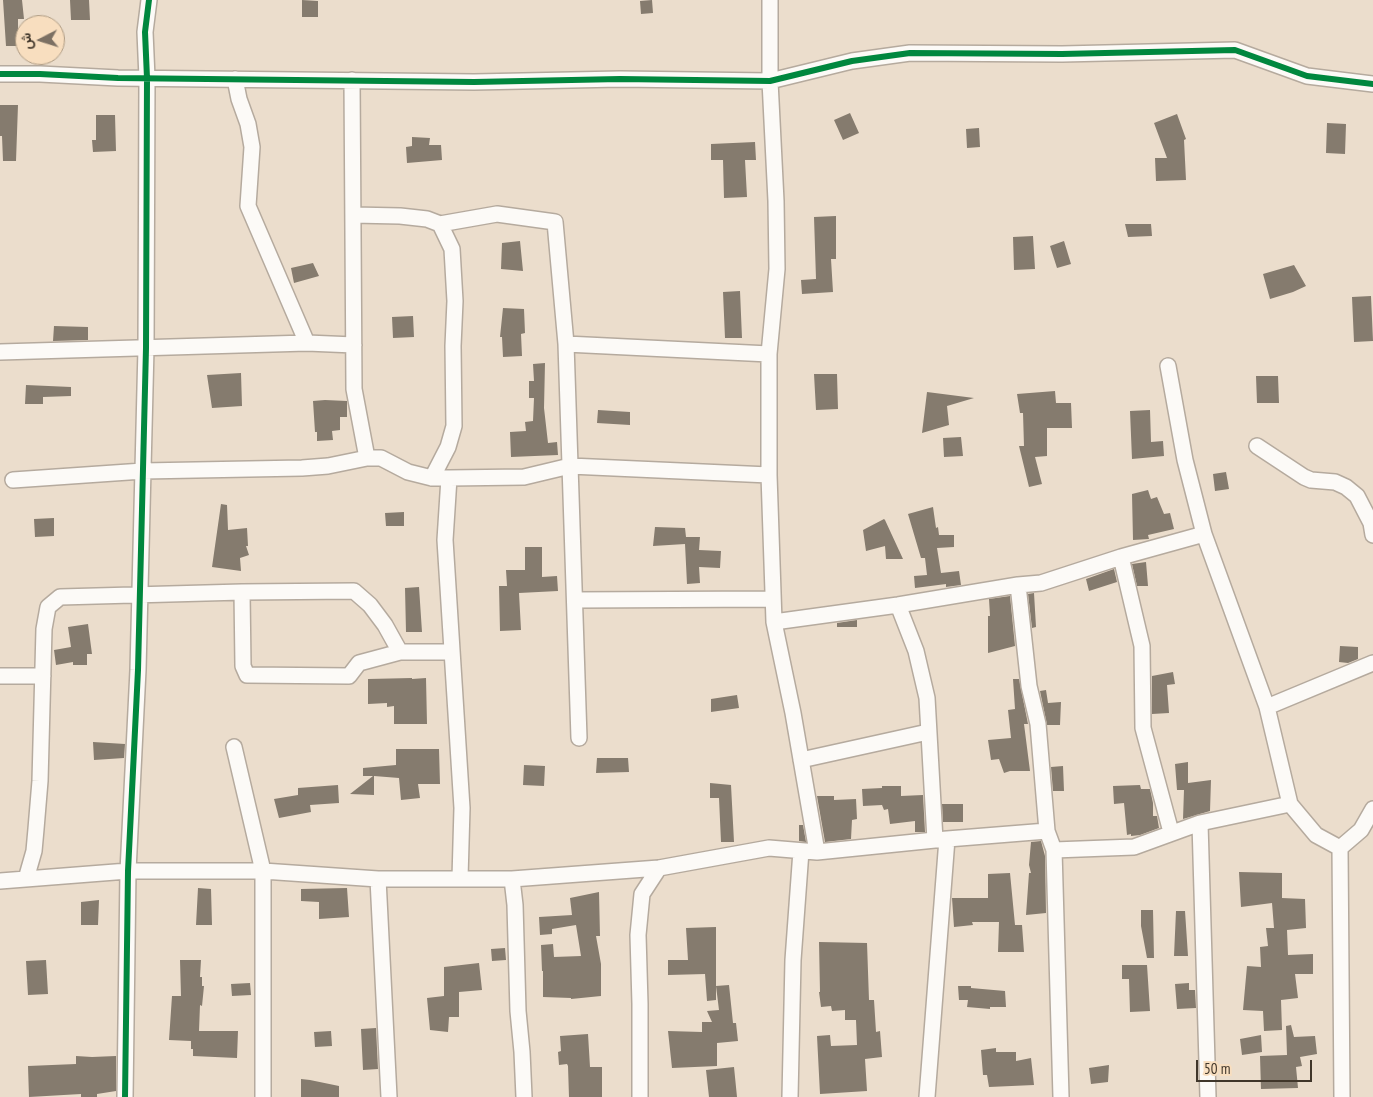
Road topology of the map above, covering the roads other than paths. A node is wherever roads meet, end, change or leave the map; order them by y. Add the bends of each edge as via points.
1 (149, 0) edge
2 (770, 0) edge
3 (0, 74) edge
4 (147, 78) junction
5 (235, 79) junction
6 (352, 80) junction
7 (770, 81) junction
8 (1373, 84) edge
9 (353, 216) junction
10 (440, 224) junction
11 (307, 343) junction
12 (566, 344) junction
13 (354, 345) junction
14 (146, 348) junction
15 (0, 352) edge
16 (769, 354) junction
17 (1168, 366) dead end
18 (1257, 446) dead end
19 (367, 458) junction
20 (570, 466) junction
21 (143, 470) junction
22 (769, 475) junction
23 (432, 478) junction
24 (449, 478) junction
25 (13, 480) dead end
26 (1204, 534) junction
27 (1373, 535) edge
28 (1121, 558) junction
29 (1018, 584) junction
30 (242, 592) junction
31 (140, 594) junction
32 (773, 599) junction
33 (575, 600) junction
34 (898, 605) junction
35 (774, 622) junction
36 (400, 652) junction
37 (451, 652) junction
38 (1373, 663) edge
39 (0, 676) edge
40 (43, 676) junction
41 (1267, 707) junction
42 (928, 732) junction
43 (579, 738) dead end
44 (234, 748) dead end
45 (801, 760) junction
46 (1290, 804) junction
47 (1373, 809) edge
48 (1200, 823) junction
49 (1047, 831) junction
50 (1171, 832) junction
51 (941, 840) junction
52 (1340, 848) junction
53 (1054, 850) junction
54 (801, 851) junction
55 (817, 852) junction
56 (658, 868) junction
57 (263, 870) junction
58 (128, 871) junction
59 (378, 878) junction
60 (460, 878) junction
61 (26, 879) junction
62 (512, 879) junction
63 (0, 881) edge
64 (125, 1097) edge
65 (263, 1097) edge
66 (389, 1097) edge
67 (524, 1097) edge
68 (640, 1097) edge
69 (790, 1097) edge
70 (927, 1097) edge
71 (1061, 1097) edge
72 (1208, 1097) edge
73 (1342, 1097) edge

1 - 4 street via 145,32
2 - 7 street
3 - 4 street
4 - 5 street
4 - 14 street
5 - 6 street
5 - 11 street via 252,148 248,206
6 - 7 street
6 - 9 street
7 - 8 street via 852,61 910,53 1235,50 1307,76
7 - 16 street via 777,269
9 - 10 street via 400,216
9 - 13 street
10 - 12 street via 497,214 555,222
10 - 23 street via 452,249 454,426 448,447
11 - 13 street
11 - 14 street
12 - 16 street
12 - 20 street
13 - 19 street via 354,389
14 - 15 street
14 - 21 street
16 - 22 street
17 - 26 street via 1185,460
18 - 27 street via 1304,477 1346,487 1357,496
19 - 21 street via 302,468
19 - 23 street via 381,458 408,472
20 - 22 street
20 - 24 street via 524,477
20 - 33 street
21 - 25 street
21 - 31 street
22 - 32 street
23 - 24 street
24 - 37 street via 445,540
26 - 28 street
26 - 41 street
28 - 29 street via 1041,583
28 - 50 street via 1142,646 1143,728
29 - 34 street
29 - 49 street via 1029,686 1038,724
30 - 31 street
30 - 36 street via 354,591 370,605
30 - 36 street via 243,666 246,675 349,676 359,664
31 - 40 street via 60,597 48,607
31 - 58 street
32 - 33 street
32 - 35 street
33 - 43 street
34 - 35 street
34 - 42 street via 916,651 927,698
35 - 45 street
36 - 37 street
37 - 60 street via 462,808
38 - 41 street
39 - 40 street
40 - 61 street via 36,829
41 - 46 street
42 - 45 street
42 - 51 street
44 - 57 street
45 - 55 street
46 - 48 street
46 - 52 street via 1316,836
47 - 52 street via 1361,830
48 - 50 street
48 - 72 street
49 - 51 street
49 - 53 street
50 - 53 street via 1134,847
51 - 55 street
51 - 70 street
52 - 73 street
53 - 71 street
54 - 55 street
54 - 56 street via 769,848
54 - 69 street via 793,960
56 - 62 street
56 - 68 street via 642,894 638,935
57 - 58 street
57 - 59 street
57 - 65 street
58 - 61 street
58 - 64 street
59 - 60 street
59 - 66 street
60 - 62 street
61 - 63 street
62 - 67 street

